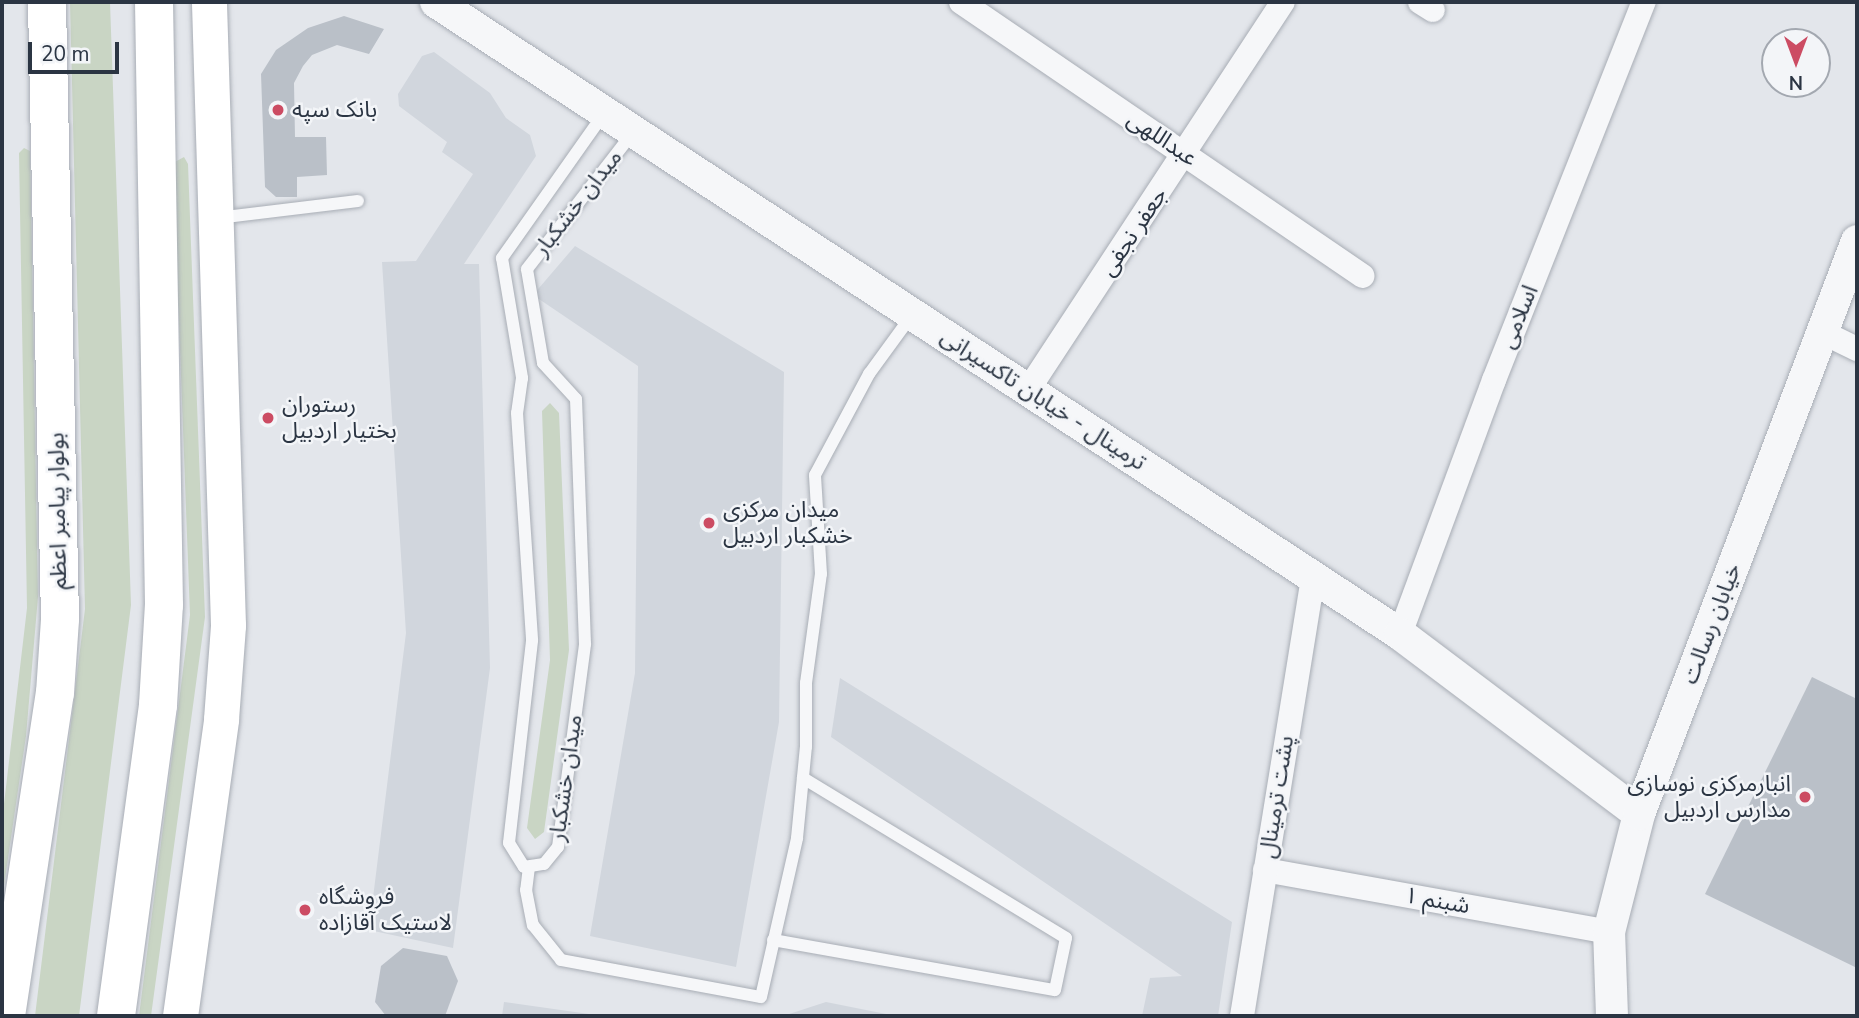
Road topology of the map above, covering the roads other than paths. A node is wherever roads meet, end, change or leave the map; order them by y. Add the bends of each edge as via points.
1 (47, 2) edge
2 (154, 2) edge
3 (209, 2) edge
4 (436, 2) edge
5 (961, 2) edge
6 (1283, 2) edge
7 (1644, 2) edge
8 (605, 112) junction
9 (634, 131) junction
10 (1185, 155) junction
11 (358, 201) dead end
12 (217, 218) junction
13 (1857, 241) edge
14 (1363, 276) dead end
15 (912, 314) junction
16 (1824, 333) junction
17 (1857, 348) edge
18 (1028, 390) junction
19 (1313, 578) junction
20 (1399, 634) junction
21 (803, 778) junction
22 (1639, 814) junction
23 (529, 867) junction
24 (1265, 870) junction
25 (1609, 932) junction
26 (773, 940) junction
27 (6, 1016) edge
28 (116, 1016) edge
29 (180, 1016) edge
30 (1242, 1016) edge
31 (1612, 1016) edge

1 - 27 main road, بولوار پیامبر اعظم via 60,619 55,693
2 - 28 main road via 164,605 158,705
3 - 12 main road
4 - 8 street, ترمینال - خیابان تاکسیرانی
5 - 10 street, عبداللهی
6 - 10 street, جعفر نجفی
7 - 20 street, اسلامی via 1493,380
8 - 9 street, ترمینال - خیابان تاکسیرانی
8 - 23 lane, میدان خشکبار via 502,258 522,378 517,413 532,641 509,843 517,862
9 - 15 street, ترمینال - خیابان تاکسیرانی
9 - 23 lane, میدان خشکبار via 527,269 543,363 576,399 585,643 558,847 544,864
10 - 14 street, عبداللهی
10 - 18 street, جعفر نجفی
11 - 12 lane
12 - 29 main road via 228,625 222,719
13 - 16 street, خیابان رسالت
15 - 18 street, ترمینال - خیابان تاکسیرانی
15 - 21 lane via 869,374 815,475 821,574 806,683
16 - 17 street
16 - 22 street, خیابان رسالت
18 - 19 street, ترمینال - خیابان تاکسیرانی
19 - 20 street, ترمینال - خیابان تاکسیرانی
19 - 24 street, پشت ترمینال
20 - 22 street, ترمینال - خیابان تاکسیرانی
21 - 26 lane via 797,838
21 - 26 lane via 1066,938 1055,990
22 - 25 street, خیابان رسالت
23 - 26 lane via 526,890 533,925 561,960 761,997
24 - 25 street, شبنم ۱
24 - 30 street, پشت ترمینال
25 - 31 street, خیابان رسالت

